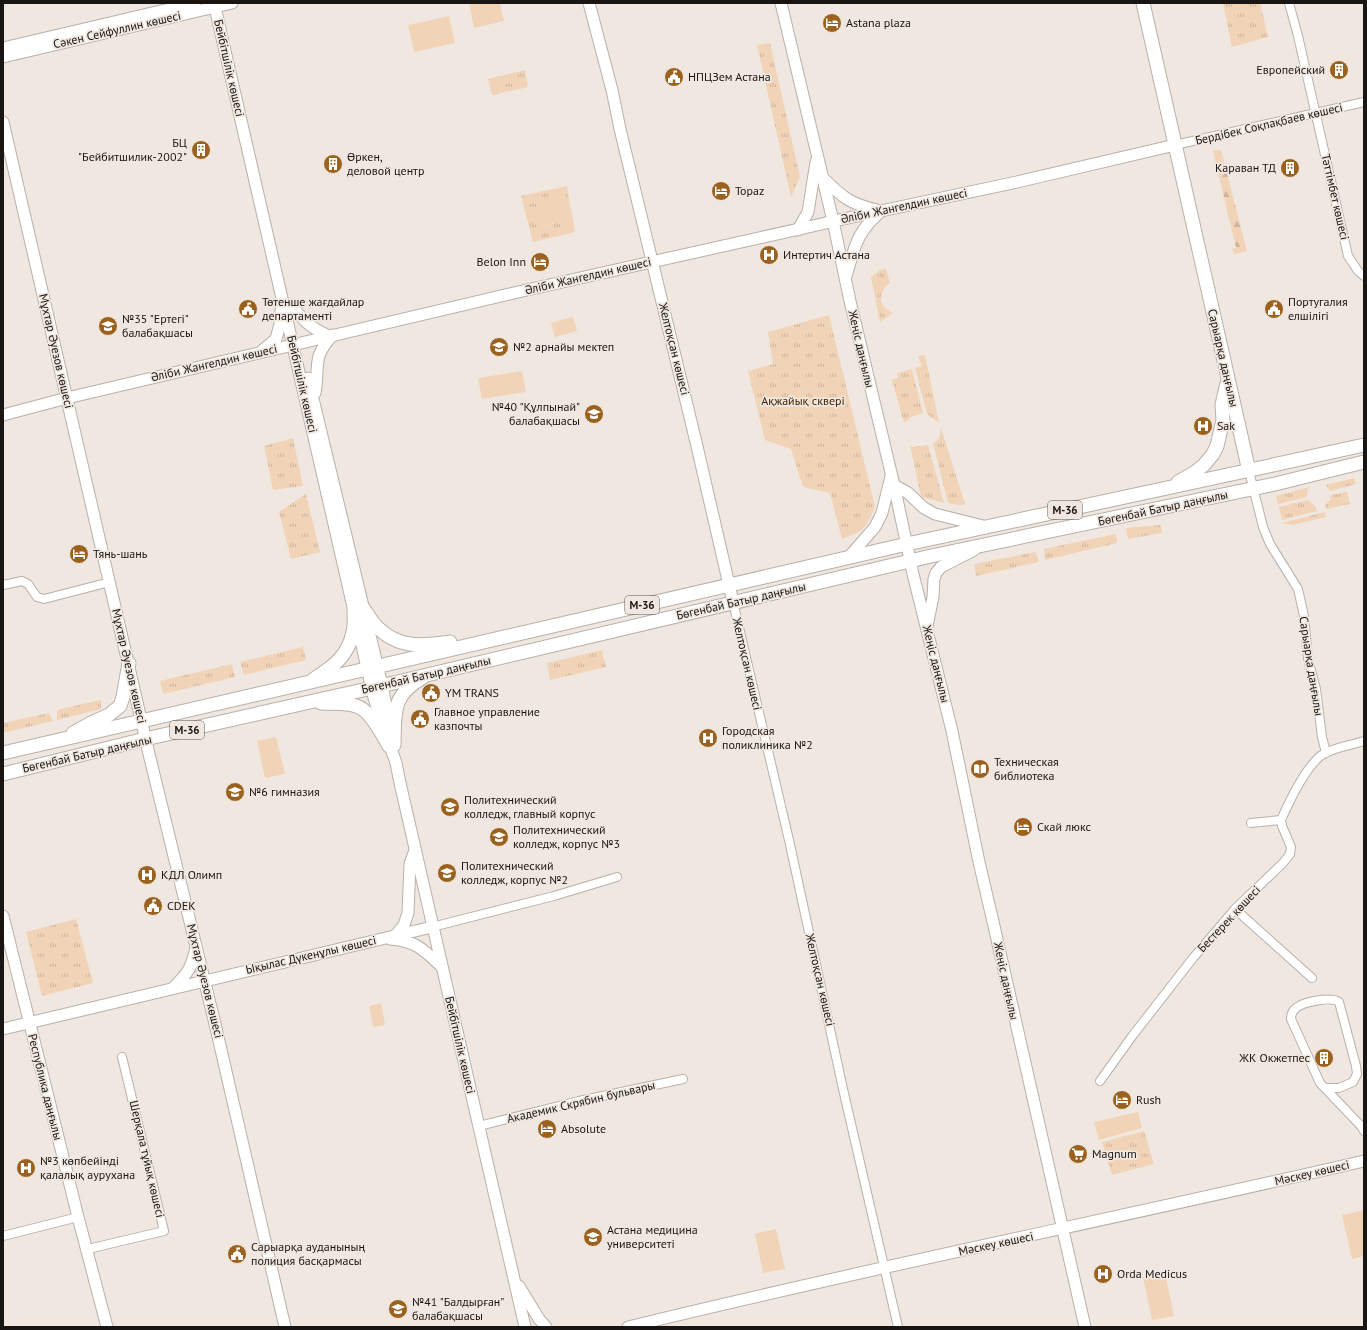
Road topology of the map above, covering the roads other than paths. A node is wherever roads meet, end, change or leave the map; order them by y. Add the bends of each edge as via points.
1 (195, 3) edge
2 (589, 3) edge
3 (781, 3) edge
4 (1143, 3) edge
5 (1289, 3) edge
6 (221, 4) edge
7 (3, 48) edge
8 (3, 57) edge
9 (1364, 102) edge
10 (1316, 113) junction
11 (3, 122) edge
12 (1175, 145) junction
13 (817, 154) junction
14 (822, 178) junction
15 (882, 211) junction
16 (833, 222) junction
17 (798, 230) junction
18 (652, 262) junction
19 (1364, 276) edge
20 (845, 279) junction
21 (280, 289) junction
22 (291, 305) junction
23 (331, 335) junction
24 (296, 343) junction
25 (261, 352) junction
26 (1228, 379) junction
27 (67, 398) junction
28 (314, 402) junction
29 (3, 415) edge
30 (1364, 445) edge
31 (1364, 462) edge
32 (1249, 471) junction
33 (892, 480) junction
34 (1168, 488) junction
35 (1253, 488) junction
36 (988, 527) junction
37 (906, 544) junction
38 (983, 545) junction
39 (848, 558) junction
40 (910, 561) junction
41 (110, 582) junction
42 (3, 585) edge
43 (729, 585) junction
44 (733, 602) junction
45 (359, 610) junction
46 (926, 628) junction
47 (476, 644) junction
48 (129, 663) junction
49 (372, 668) junction
50 (432, 674) junction
51 (306, 684) junction
52 (377, 686) junction
53 (305, 703) junction
54 (142, 721) junction
55 (145, 739) junction
56 (62, 740) junction
57 (1364, 741) edge
58 (392, 745) junction
59 (3, 753) edge
60 (1326, 753) junction
61 (3, 774) edge
62 (1281, 820) junction
63 (1251, 823) dead end
64 (415, 850) junction
65 (617, 877) dead end
66 (1235, 910) junction
67 (3, 916) edge
68 (432, 926) junction
69 (396, 935) junction
70 (379, 939) junction
71 (197, 946) junction
72 (442, 967) junction
73 (1312, 978) dead end
74 (204, 981) junction
75 (173, 988) junction
76 (29, 1023) junction
77 (3, 1029) edge
78 (122, 1057) dead end
79 (684, 1079) dead end
80 (1100, 1081) dead end
81 (1326, 1088) junction
82 (479, 1126) junction
83 (1364, 1131) edge
84 (1364, 1162) edge
85 (78, 1217) junction
86 (1062, 1229) junction
87 (3, 1236) edge
88 (88, 1249) junction
89 (885, 1267) junction
90 (514, 1278) junction
91 (107, 1327) edge
92 (285, 1327) edge
93 (525, 1327) edge
94 (546, 1327) edge
95 (628, 1327) edge
96 (898, 1327) edge
97 (1085, 1327) edge

1 - 7 main road, Сәкен Сейфуллин көшесі
2 - 18 main road, Желтоқсан көшесі
3 - 13 main road, Жеңіс даңғылы
4 - 12 main road, Сарыарқа даңғылы
5 - 10 street, Тәттімбет көшесі
6 - 8 main road, Сәкен Сейфуллин көшесі
6 - 21 main road, Бейбітшілік көшесі
6 - 22 main road, Бейбітшілік көшесі
9 - 10 street, Бердібек Соқпақбаев көшесі
10 - 12 street, Бердібек Соқпақбаев көшесі
10 - 19 street, Тәттімбет көшесі via 1348,256
11 - 27 main road, Мұхтар Әуезов көшесі
12 - 15 main road, Әліби Жангелдин көшесі
12 - 26 main road, Сарыарқа даңғылы
13 - 14 main road, Жеңіс даңғылы
13 - 17 main road via 808,212
14 - 15 main road via 848,201
14 - 16 main road, Жеңіс даңғылы
15 - 16 main road, Әліби Жангелдин көшесі
15 - 20 main road via 863,229
16 - 17 main road, Әліби Жангелдин көшесі
16 - 20 main road, Жеңіс даңғылы
17 - 18 main road, Әліби Жангелдин көшесі
18 - 23 main road, Әліби Жангелдин көшесі
18 - 43 main road, Желтоқсан көшесі
20 - 33 main road, Жеңіс даңғылы
21 - 24 main road, Бейбітшілік көшесі
21 - 25 main road via 282,313 276,339
22 - 23 main road via 305,323
22 - 24 main road, Бейбітшілік көшесі
23 - 24 main road, Әліби Жангелдин көшесі
23 - 28 main road via 319,353
24 - 25 main road, Әліби Жангелдин көшесі
24 - 28 main road, Бейбітшілік көшесі
24 - 45 main road, Бейбітшілік көшесі
25 - 27 main road, Әліби Жангелдин көшесі
26 - 32 main road, Сарыарқа даңғылы
26 - 34 main road via 1221,426 1213,454 1194,473
27 - 29 main road, Әліби Жангелдин көшесі
27 - 41 main road, Мұхтар Әуезов көшесі
28 - 45 main road, Бейбітшілік көшесі
30 - 32 main road, Бөгенбай Батыр даңғылы / M-36
31 - 35 main road, Бөгенбай Батыр даңғылы / M-36
32 - 34 main road, Бөгенбай Батыр даңғылы / M-36
32 - 35 street, Сарыарқа даңғылы
33 - 36 main road via 924,508 935,514
33 - 37 main road, Жеңіс даңғылы
33 - 39 main road via 875,527
34 - 36 main road, Бөгенбай Батыр даңғылы / M-36
35 - 38 main road, Бөгенбай Батыр даңғылы / M-36
35 - 60 street, Сарыарқа даңғылы via 1270,544 1298,589
36 - 37 main road, Бөгенбай Батыр даңғылы / M-36
37 - 39 main road, Бөгенбай Батыр даңғылы / M-36
37 - 40 main road, Жеңіс даңғылы
38 - 40 main road, Бөгенбай Батыр даңғылы / M-36
38 - 46 main road via 941,567 936,573
39 - 43 main road, Бөгенбай Батыр даңғылы / M-36
40 - 44 main road, Бөгенбай Батыр даңғылы / M-36
40 - 46 main road, Жеңіс даңғылы
41 - 42 street via 44,599 37,596 28,584 22,581
41 - 48 main road, Мұхтар Әуезов көшесі
43 - 44 main road, Желтоқсан көшесі
43 - 47 main road, Бөгенбай Батыр даңғылы / M-36
44 - 50 main road, Бөгенбай Батыр даңғылы / M-36
44 - 89 street, Желтоқсан көшесі
45 - 47 main road via 396,641 410,646 452,641
45 - 49 main road, Бейбітшілік көшесі
45 - 51 main road via 346,652 333,666
46 - 86 main road, Жеңіс даңғылы via 952,731 978,862
47 - 49 main road, Бөгенбай Батыр даңғылы / M-36
48 - 54 main road, Мұхтар Әуезов көшесі
48 - 56 main road via 120,706 109,715
49 - 51 main road, Бөгенбай Батыр даңғылы / M-36
49 - 52 main road, Бейбітшілік көшесі
50 - 52 main road, Бөгенбай Батыр даңғылы / M-36
50 - 58 main road via 414,683 401,694 396,706
51 - 54 main road, Бөгенбай Батыр даңғылы / M-36
52 - 53 main road, Бөгенбай Батыр даңғылы / M-36
52 - 58 main road, Бейбітшілік көшесі
53 - 55 main road, Бөгенбай Батыр даңғылы / M-36
53 - 58 main road via 356,706 366,712
54 - 55 main road, Мұхтар Әуезов көшесі
54 - 56 main road, Бөгенбай Батыр даңғылы / M-36
55 - 61 main road, Бөгенбай Батыр даңғылы / M-36
55 - 71 main road, Мұхтар Әуезов көшесі
56 - 59 main road, Бөгенбай Батыр даңғылы / M-36
57 - 60 street
58 - 64 main road, Бейбітшілік көшесі
60 - 62 street via 1314,763 1299,784
62 - 63 street
62 - 66 street, Бестерек көшесі via 1291,847 1290,854
64 - 68 main road, Бейбітшілік көшесі
64 - 69 main road via 410,864 408,913 404,925
65 - 68 street, Ықылас Дүкенұлы көшесі via 554,896
66 - 73 street
66 - 80 street, Бестерек көшесі via 1193,958
67 - 76 main road, Республика даңғылы
68 - 69 main road, Ықылас Дүкенұлы көшесі
68 - 72 main road, Бейбітшілік көшесі
69 - 70 main road, Ықылас Дүкенұлы көшесі
70 - 72 main road via 413,943
70 - 74 main road, Ықылас Дүкенұлы көшесі
71 - 74 main road, Мұхтар Әуезов көшесі
71 - 75 main road via 188,973
72 - 82 main road, Бейбітшілік көшесі
74 - 75 main road, Ықылас Дүкенұлы көшесі
74 - 92 main road, Мұхтар Әуезов көшесі
75 - 76 main road, Ықылас Дүкенұлы көшесі
76 - 77 main road, Ықылас Дүкенұлы көшесі
76 - 85 main road, Республика даңғылы
78 - 88 street, Шерқала тұйық көшесі via 164,1231
79 - 82 street, Академик Скрябин бульвары via 579,1101
81 - 81 street via 1320,1083 1291,1014 1300,1005 1328,998 1339,1002 1357,1074 1353,1082 1339,1088
81 - 83 street
82 - 90 main road, Бейбітшілік көшесі
84 - 86 main road, Мәскеу көшесі
85 - 87 street
85 - 88 main road, Республика даңғылы
86 - 89 main road, Мәскеу көшесі
86 - 97 main road, Жеңіс даңғылы
88 - 91 main road, Республика даңғылы
89 - 95 main road, Мәскеу көшесі
89 - 96 street, Желтоқсан көшесі
90 - 93 main road, Бейбітшілік көшесі
90 - 94 main road

